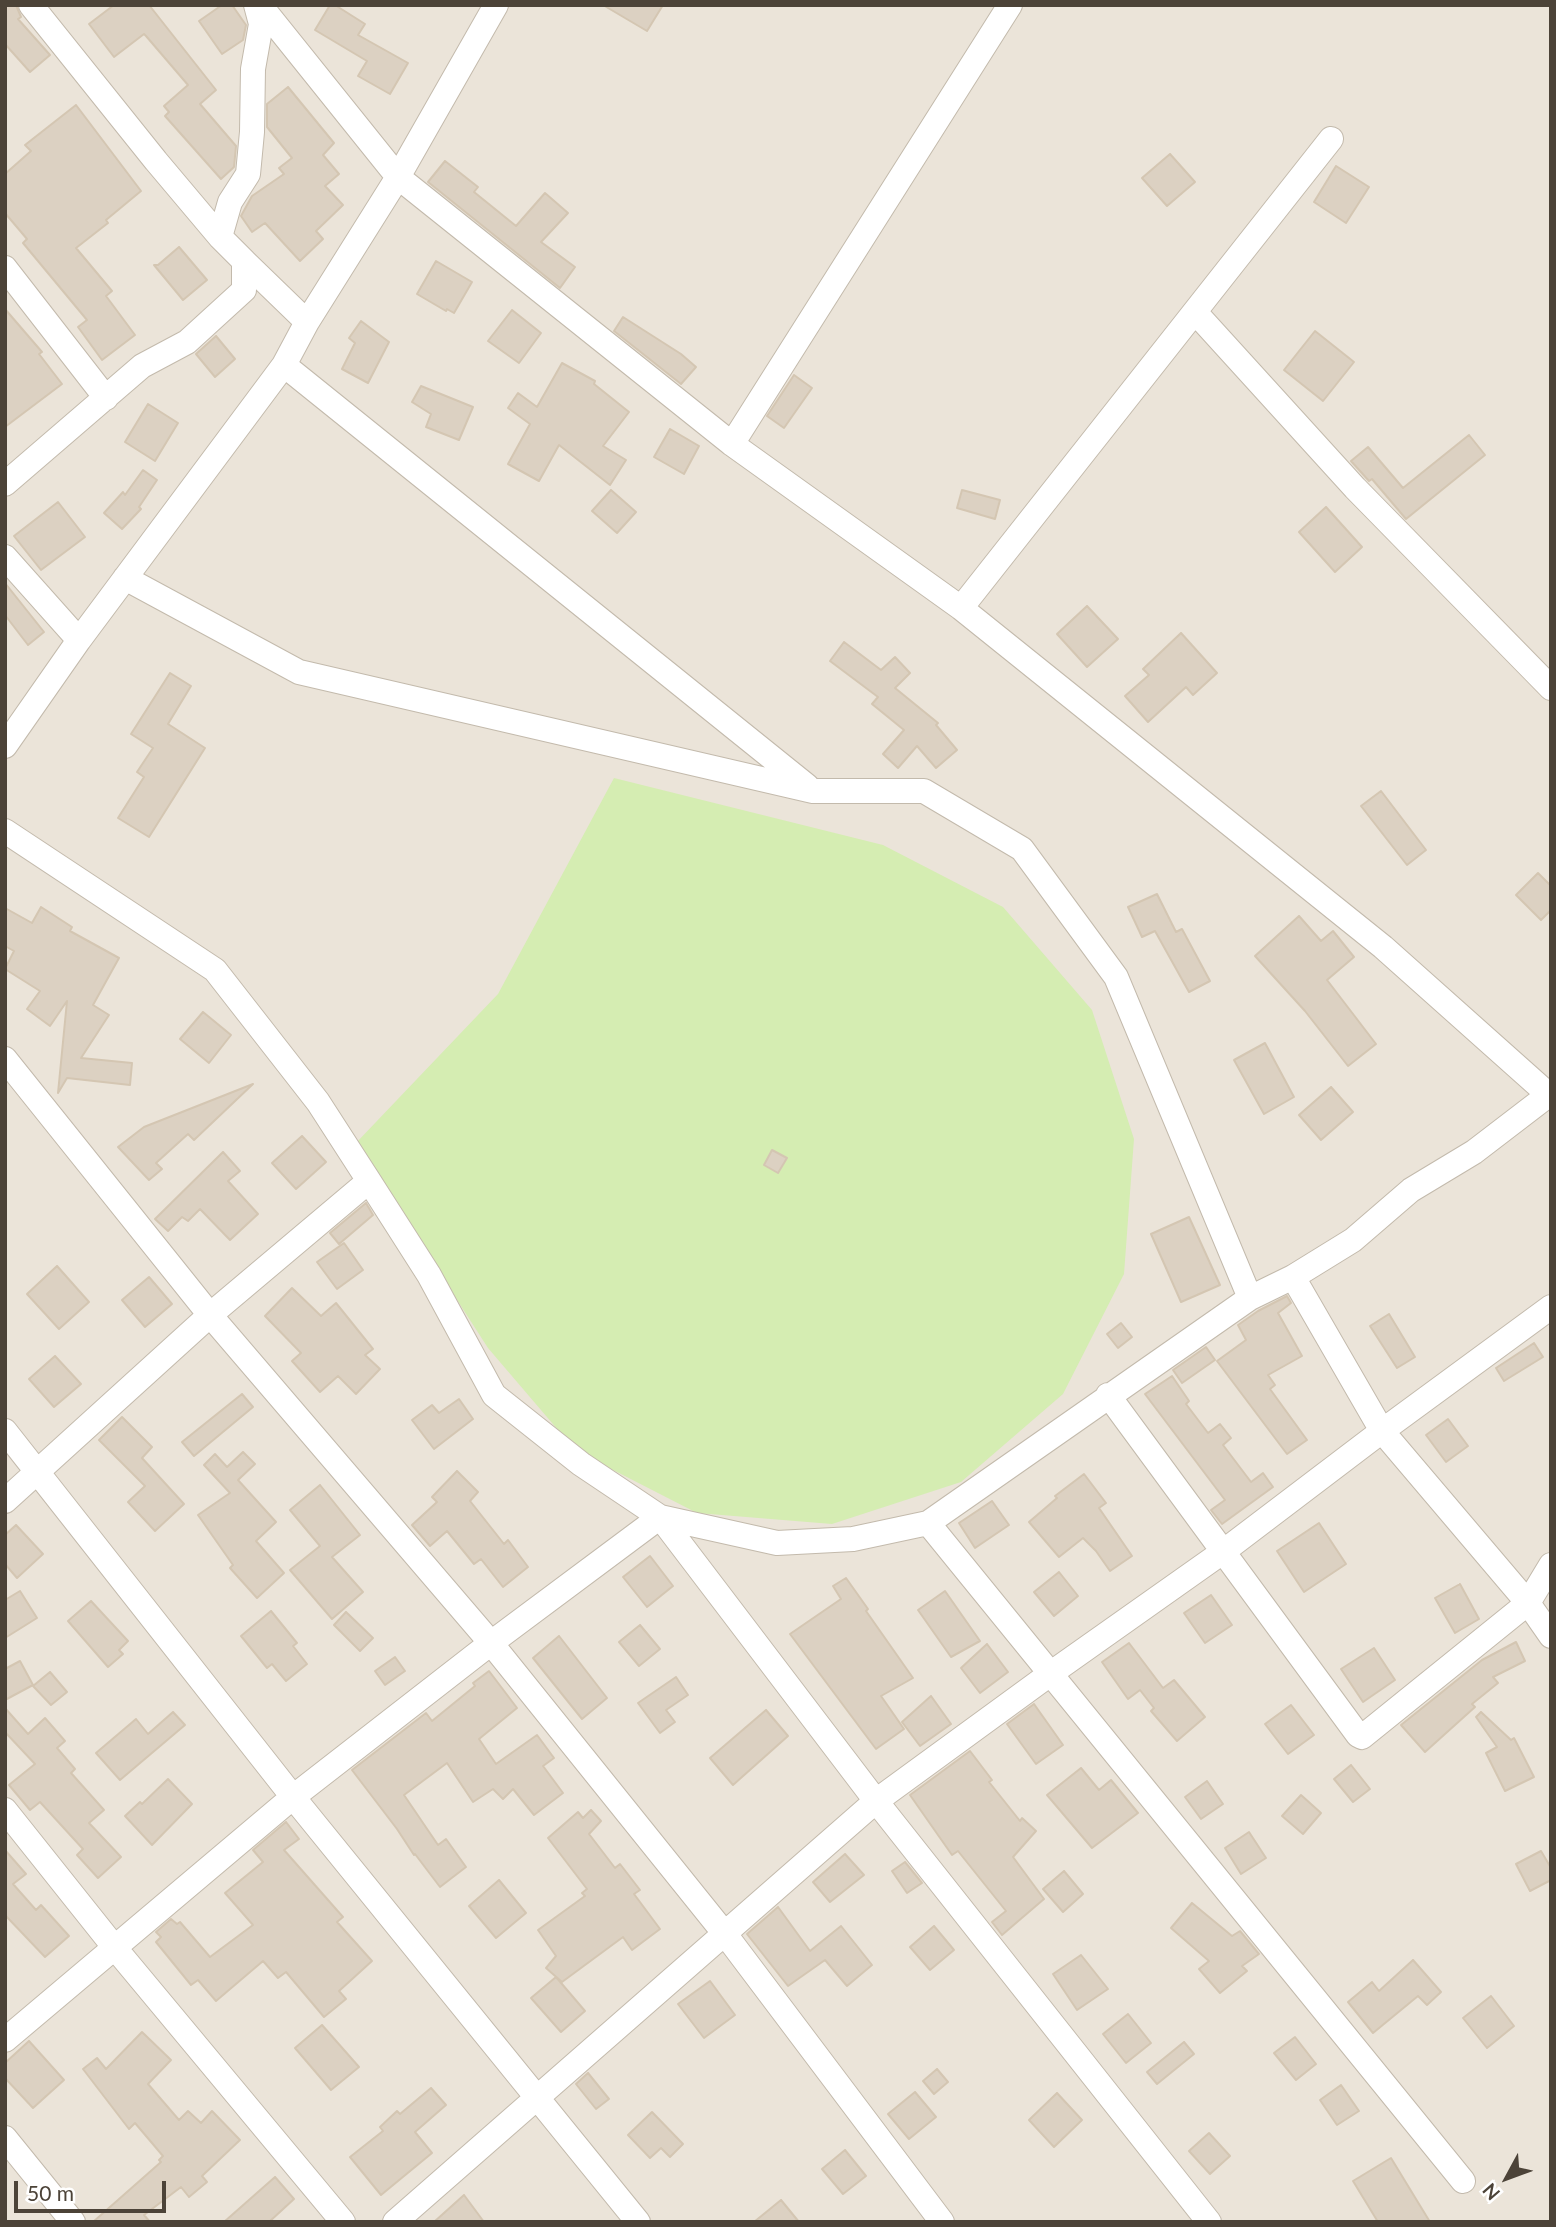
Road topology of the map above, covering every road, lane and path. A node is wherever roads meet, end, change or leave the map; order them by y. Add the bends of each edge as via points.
1 (31, 5) edge
2 (258, 5) edge
3 (496, 5) edge
4 (1010, 5) edge
5 (1331, 139) dead end
6 (398, 177) junction
7 (220, 237) junction
8 (244, 261) junction
9 (5, 268) edge
10 (1195, 312) junction
11 (307, 321) junction
12 (284, 365) junction
13 (106, 398) junction
14 (732, 444) junction
15 (5, 484) edge
16 (5, 557) edge
17 (125, 578) junction
18 (961, 608) junction
19 (79, 640) junction
20 (1551, 688) edge
21 (5, 746) edge
22 (813, 790) junction
23 (5, 831) edge
24 (5, 1059) edge
25 (1550, 1094) edge
26 (369, 1181) junction
27 (1293, 1278) junction
28 (1250, 1298) junction
29 (1551, 1307) edge
30 (210, 1315) junction
31 (1108, 1395) junction
32 (5, 1431) edge
33 (1382, 1431) junction
34 (38, 1472) junction
35 (5, 1501) edge
36 (660, 1517) junction
37 (928, 1523) junction
38 (1224, 1551) junction
39 (1551, 1564) edge
40 (1528, 1603) junction
41 (1551, 1636) edge
42 (491, 1643) junction
43 (1050, 1674) junction
44 (293, 1797) junction
45 (876, 1801) junction
46 (5, 1810) edge
47 (725, 1934) junction
48 (114, 1948) junction
49 (5, 2040) edge
50 (536, 2098) junction
51 (5, 2138) edge
52 (1463, 2181) dead end
53 (73, 2222) edge
54 (343, 2222) edge
55 (395, 2222) edge
56 (638, 2222) edge
57 (942, 2222) edge
58 (1209, 2222) edge

1 - 7 street
2 - 6 street
2 - 7 street via 261,24 253,69 248,174 230,202
3 - 6 street
4 - 14 street
5 - 10 street
6 - 11 street
6 - 14 street
7 - 8 street
8 - 11 street
8 - 13 street via 244,290 187,342 142,366
9 - 13 street
10 - 18 street
10 - 20 street via 1355,488
11 - 12 street
12 - 17 street
12 - 22 street
13 - 15 street
14 - 18 street
16 - 19 street
17 - 19 street
17 - 22 street via 299,672
18 - 25 street via 1383,947
19 - 21 street
22 - 28 street via 924,791 1022,849 1116,977
23 - 26 street via 215,970 318,1102
24 - 30 street
25 - 27 street via 1474,1152 1411,1190 1353,1240
26 - 30 street
26 - 36 street via 429,1275 494,1395 581,1464
27 - 28 street
27 - 33 street
28 - 31 street
29 - 33 street
30 - 34 street
30 - 42 street
31 - 37 street
31 - 38 street
32 - 34 street
33 - 38 street
33 - 40 street
34 - 35 street
34 - 44 street
36 - 37 street via 777,1543 853,1539
36 - 42 street
36 - 45 street
37 - 43 street
38 - 40 street via 1362,1737
38 - 43 street
39 - 40 street
40 - 41 street
42 - 44 street
42 - 47 street
43 - 45 street
43 - 52 street
44 - 48 street
44 - 50 street
45 - 47 street
45 - 58 street
46 - 48 street
47 - 50 street
47 - 57 street
48 - 49 street
48 - 54 street
50 - 55 street
50 - 56 street
51 - 53 street

